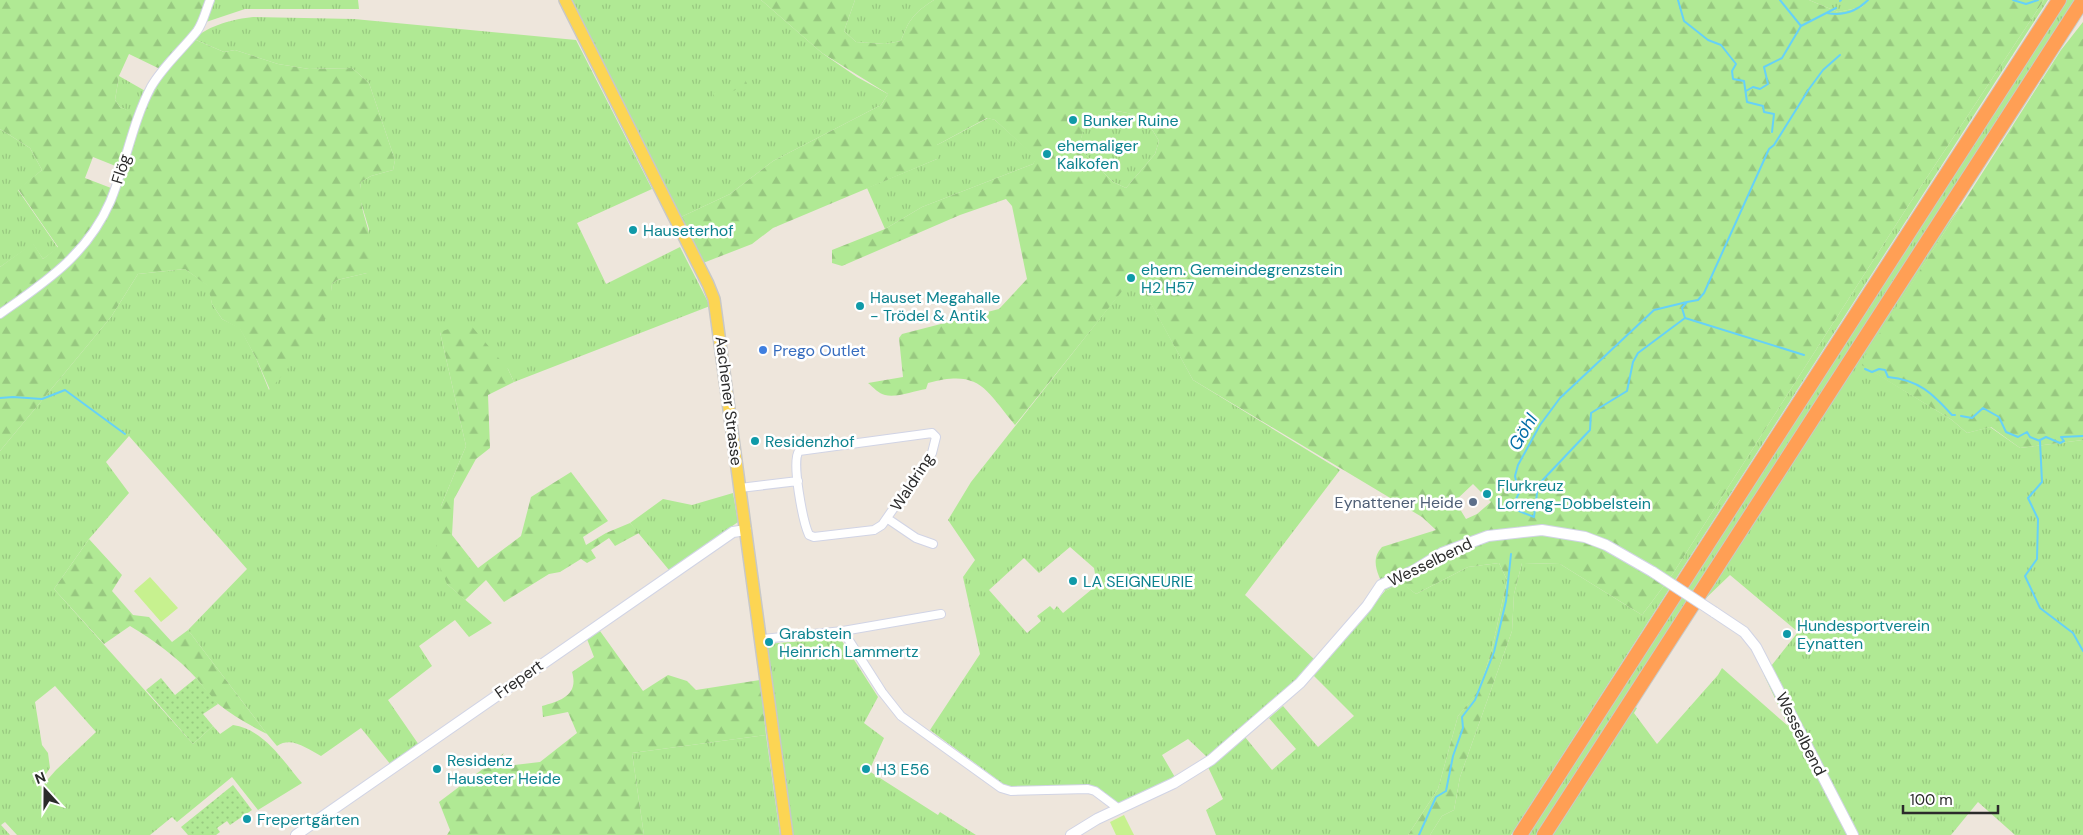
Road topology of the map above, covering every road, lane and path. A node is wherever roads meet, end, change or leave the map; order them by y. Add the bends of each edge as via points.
1 (210, 0) edge
2 (565, 0) edge
3 (2083, 0) edge
4 (2056, 3) edge
5 (2083, 14) edge
6 (2058, 39) junction
7 (0, 314) edge
8 (798, 481) junction
9 (740, 488) junction
10 (888, 519) junction
11 (746, 530) junction
12 (933, 544) dead end
13 (941, 614) dead end
14 (843, 631) junction
15 (762, 639) junction
16 (1119, 809) junction
17 (296, 835) edge
18 (788, 835) edge
19 (1071, 835) edge
20 (1520, 835) edge
21 (1544, 835) edge
22 (1853, 835) edge

1 - 7 street, Flög via 198,30 152,86 110,203 93,232 59,272
2 - 9 main road, Aachener Strasse via 711,291 719,328
3 - 6 highway
4 - 20 highway
5 - 6 highway
6 - 21 highway
8 - 9 street
8 - 10 street, Waldring via 809,535 874,530
8 - 10 street, Waldring via 796,458 799,451 932,433 936,443 932,453
9 - 11 main road, Aachener Strasse
10 - 12 street, Waldring via 916,538
11 - 15 main road, Aachener Strasse
11 - 17 street, Frepert via 733,532
13 - 14 street
14 - 15 street
14 - 16 street via 901,716 1001,788 1011,792 1096,791
15 - 18 main road, Aachener Strasse
16 - 19 street, Wesselbend
16 - 22 street, Wesselbend, bridge via 1174,784 1211,760 1300,683 1362,612 1381,585 1449,550 1488,536 1542,530 1606,545 1744,632 1756,647

